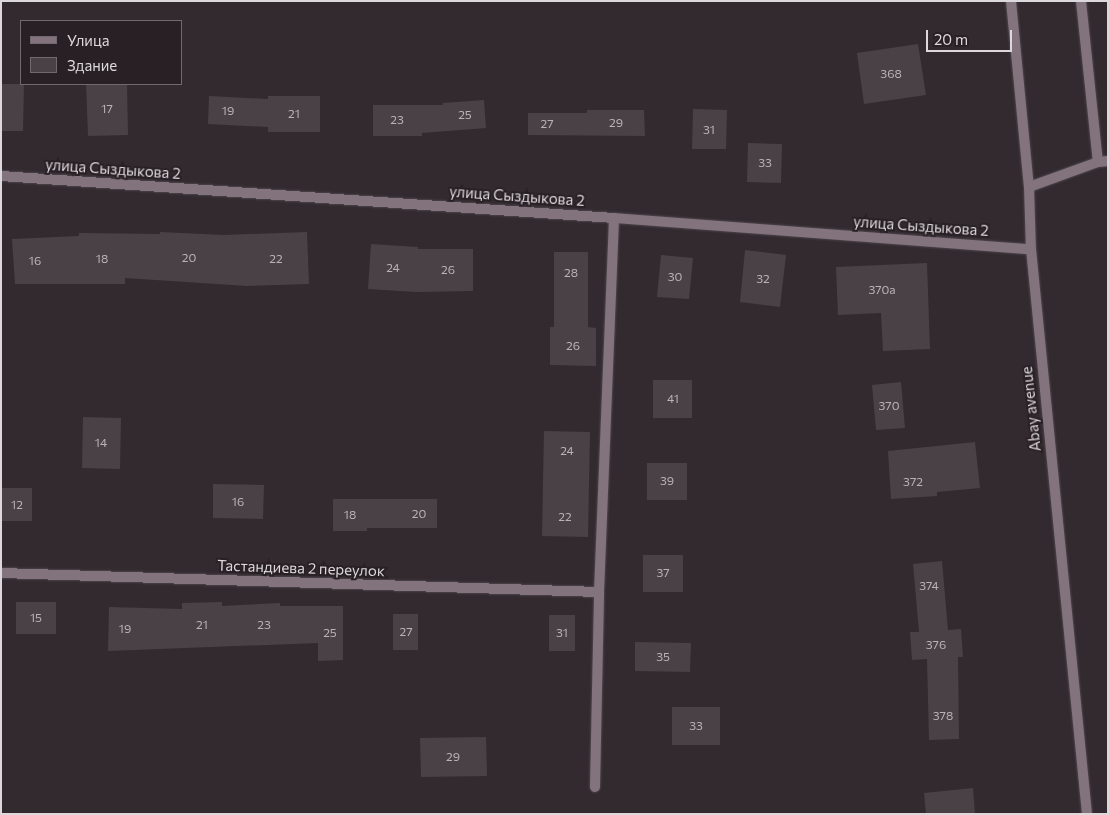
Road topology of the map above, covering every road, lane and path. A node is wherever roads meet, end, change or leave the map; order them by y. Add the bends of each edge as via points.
1 (1011, 1) edge
2 (1081, 1) edge
3 (1103, 162) edge
4 (1, 176) edge
5 (1029, 187) junction
6 (614, 218) junction
7 (1031, 250) junction
8 (1, 573) edge
9 (599, 592) junction
10 (595, 787) dead end
11 (1087, 814) edge

1 - 5 street, Abay avenue
2 - 3 street
3 - 5 street
4 - 6 street, улица Сыздыкова 2
5 - 7 street, Abay avenue
6 - 7 street, улица Сыздыкова 2
6 - 9 street
7 - 11 street, Abay avenue
8 - 9 street, Тастандиева 2 переулок
9 - 10 street

